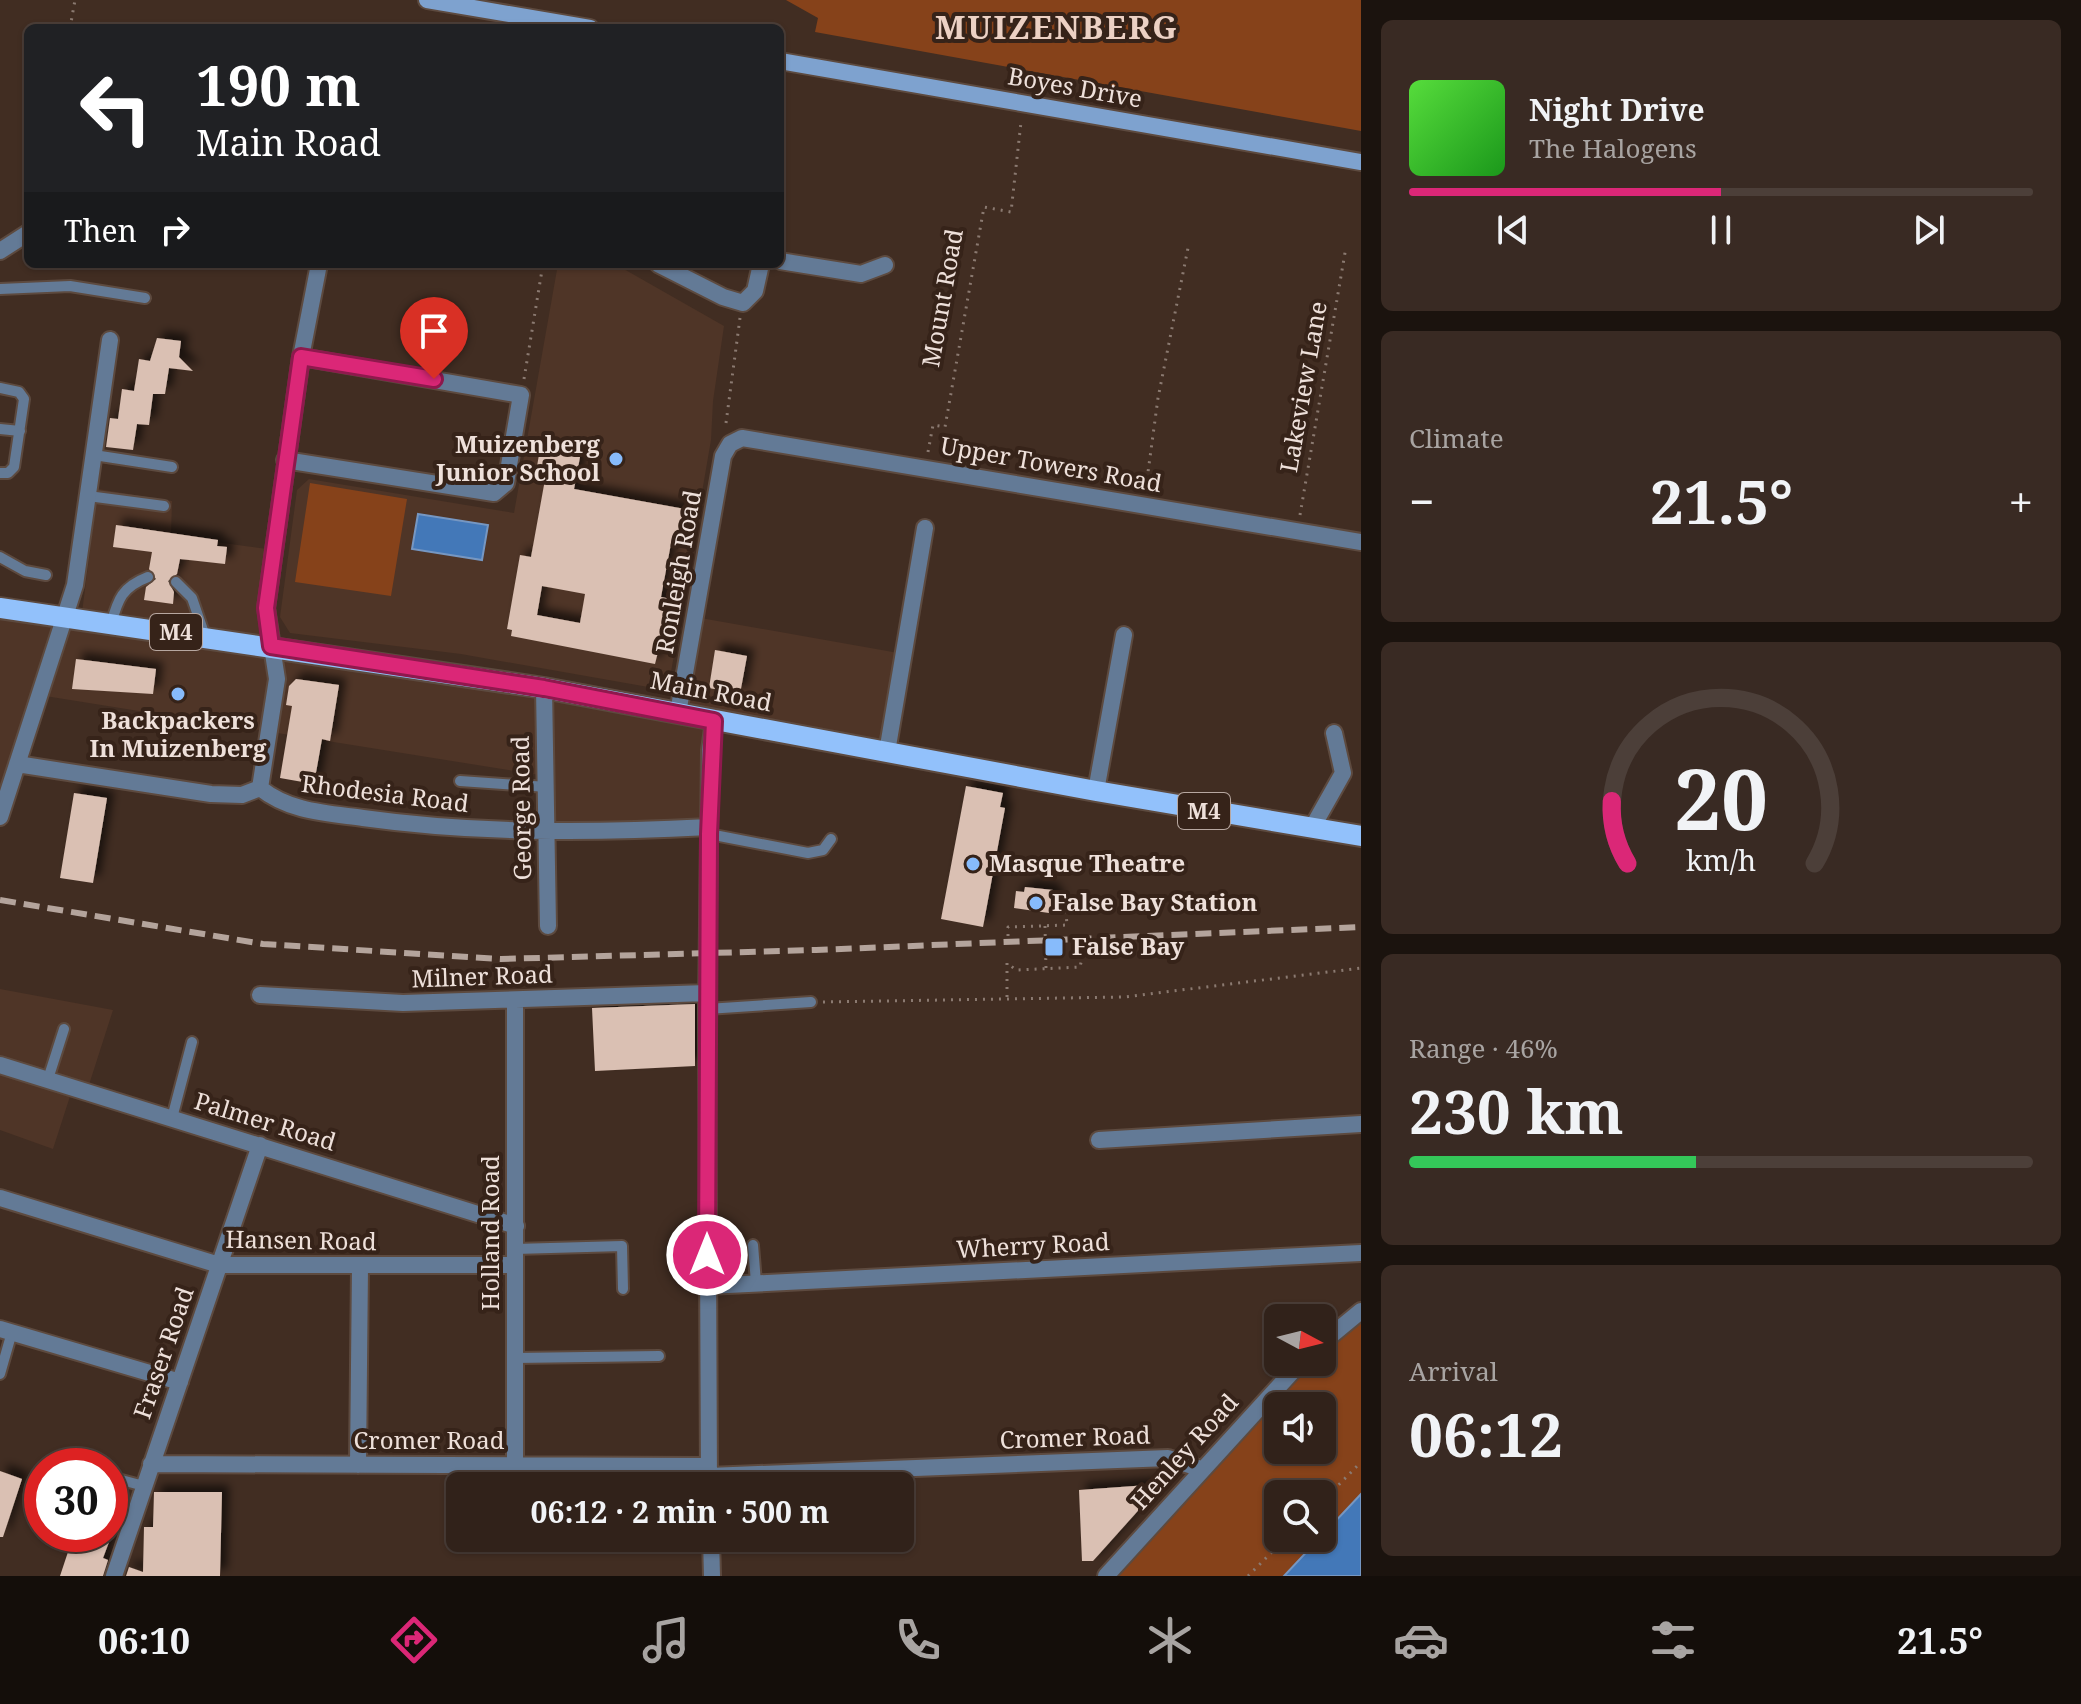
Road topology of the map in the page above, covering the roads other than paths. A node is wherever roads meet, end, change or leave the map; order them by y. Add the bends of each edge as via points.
1 (427, 0) edge
2 (567, 24) edge
3 (784, 62) edge
4 (1361, 162) edge
5 (24, 236) edge
6 (0, 251) edge
7 (784, 262) edge
8 (885, 265) dead end
9 (318, 268) edge
10 (666, 268) edge
11 (760, 268) edge
12 (0, 289) edge
13 (145, 298) dead end
14 (110, 340) dead end
15 (301, 357) junction
16 (0, 388) edge
17 (0, 429) edge
18 (20, 431) junction
19 (733, 441) joint
20 (94, 455) junction
21 (285, 460) junction
22 (172, 467) dead end
23 (0, 473) edge
24 (88, 496) junction
25 (164, 506) dead end
26 (925, 528) dead end
27 (1361, 542) edge
28 (0, 557) edge
29 (46, 575) dead end
30 (148, 577) dead end
31 (176, 582) dead end
32 (0, 608) edge
33 (63, 617) junction
34 (111, 624) junction
35 (1124, 635) dead end
36 (205, 636) junction
37 (271, 646) junction
38 (544, 688) junction
39 (678, 713) junction
40 (714, 721) junction
41 (1334, 733) dead end
42 (887, 752) junction
43 (17, 764) junction
44 (460, 781) dead end
45 (547, 787) junction
46 (260, 788) junction
47 (1096, 791) junction
48 (0, 817) edge
49 (1312, 828) junction
50 (548, 831) junction
51 (709, 831) junction
52 (1361, 836) edge
53 (831, 839) dead end
54 (548, 926) dead end
55 (260, 995) dead end
56 (515, 1001) junction
57 (707, 1001) junction
58 (811, 1002) road end
59 (64, 1029) dead end
60 (192, 1042) dead end
61 (0, 1065) edge
62 (48, 1079) junction
63 (172, 1118) junction
64 (1361, 1124) edge
65 (1099, 1140) dead end
66 (260, 1145) junction
67 (0, 1198) edge
68 (516, 1226) junction
69 (753, 1245) dead end
70 (1361, 1253) edge
71 (515, 1257) junction
72 (219, 1265) junction
73 (360, 1266) junction
74 (756, 1283) junction
75 (707, 1286) junction
76 (623, 1289) dead end
77 (1361, 1311) edge
78 (6, 1331) edge
79 (1336, 1332) edge
80 (659, 1356) dead end
81 (515, 1358) junction
82 (0, 1374) edge
83 (1288, 1376) edge
84 (180, 1382) junction
85 (151, 1464) junction
86 (515, 1464) junction
87 (358, 1465) junction
88 (1201, 1469) junction
89 (644, 1472) edge
90 (709, 1472) edge
91 (811, 1472) edge
92 (128, 1482) edge
93 (144, 1486) junction
94 (711, 1552) edge
95 (114, 1576) edge
96 (712, 1576) edge
97 (1106, 1576) edge

1 - 2 main road
3 - 4 main road, Boyes Drive
5 - 6 street
7 - 8 street via 861,274
9 - 15 street
10 - 11 street via 743,303 755,291
12 - 13 lane via 70,286
14 - 20 street
15 - 21 street
15 - 21 street via 521,395 506,483 494,493
16 - 18 lane via 23,396
17 - 18 lane
18 - 23 lane via 14,467
19 - 27 street, Upper Towers Road via 747,438
19 - 39 street, Ronleigh Road via 723,456
20 - 22 lane
20 - 24 street
21 - 37 street via 266,608
24 - 25 lane
24 - 33 street via 75,585
26 - 42 street
28 - 29 lane
30 - 34 lane via 130,584 119,596
31 - 36 lane via 192,598
32 - 33 main road, Main Road / M4
33 - 34 main road, Main Road / M4
33 - 43 street
34 - 36 main road, Main Road / M4
35 - 47 street
36 - 37 main road, Main Road / M4
37 - 38 main road, Main Road / M4
37 - 46 street via 276,691
38 - 39 main road, Main Road / M4
38 - 45 street, George Road
39 - 40 main road, Main Road / M4
40 - 42 main road, Main Road / M4
40 - 51 street
41 - 49 street via 1343,773
42 - 47 main road, Main Road / M4 via 1032,786
43 - 46 street via 211,794 242,795
43 - 48 street
44 - 45 lane
45 - 50 street, George Road
46 - 50 street, Rhodesia Road via 297,808 440,829
47 - 49 main road, Main Road / M4
49 - 52 main road, Main Road / M4
50 - 51 street, Rhodesia Road
50 - 54 street, George Road
51 - 53 lane via 808,853 823,850
51 - 57 street
55 - 56 street, Milner Road via 403,1003
56 - 57 street, Milner Road
56 - 68 street, Holland Road
57 - 58 lane
57 - 75 street
59 - 62 lane
60 - 63 lane
61 - 62 street, Palmer Road
62 - 63 street, Palmer Road
63 - 66 street, Palmer Road
64 - 65 street
66 - 68 street, Palmer Road
66 - 72 street, Fraser Road
67 - 72 street, Hansen Road
68 - 71 street, Holland Road
69 - 74 lane
70 - 74 street, Wherry Road
71 - 73 street, Hansen Road
71 - 76 lane via 622,1246
71 - 81 street, Holland Road
72 - 73 street, Hansen Road
72 - 84 street, Fraser Road
73 - 87 street
74 - 75 street, Wherry Road
75 - 90 street
77 - 79 street
78 - 82 lane
78 - 84 street
80 - 81 lane
81 - 86 street, Holland Road
83 - 88 street, Henley Road
84 - 85 street, Fraser Road
85 - 87 street, Cromer Road
85 - 93 street, Fraser Road
86 - 87 street, Cromer Road
86 - 89 street, Cromer Road
88 - 91 street, Cromer Road via 1168,1458
88 - 97 street, Henley Road
92 - 93 lane
93 - 95 street, Fraser Road
94 - 96 street

